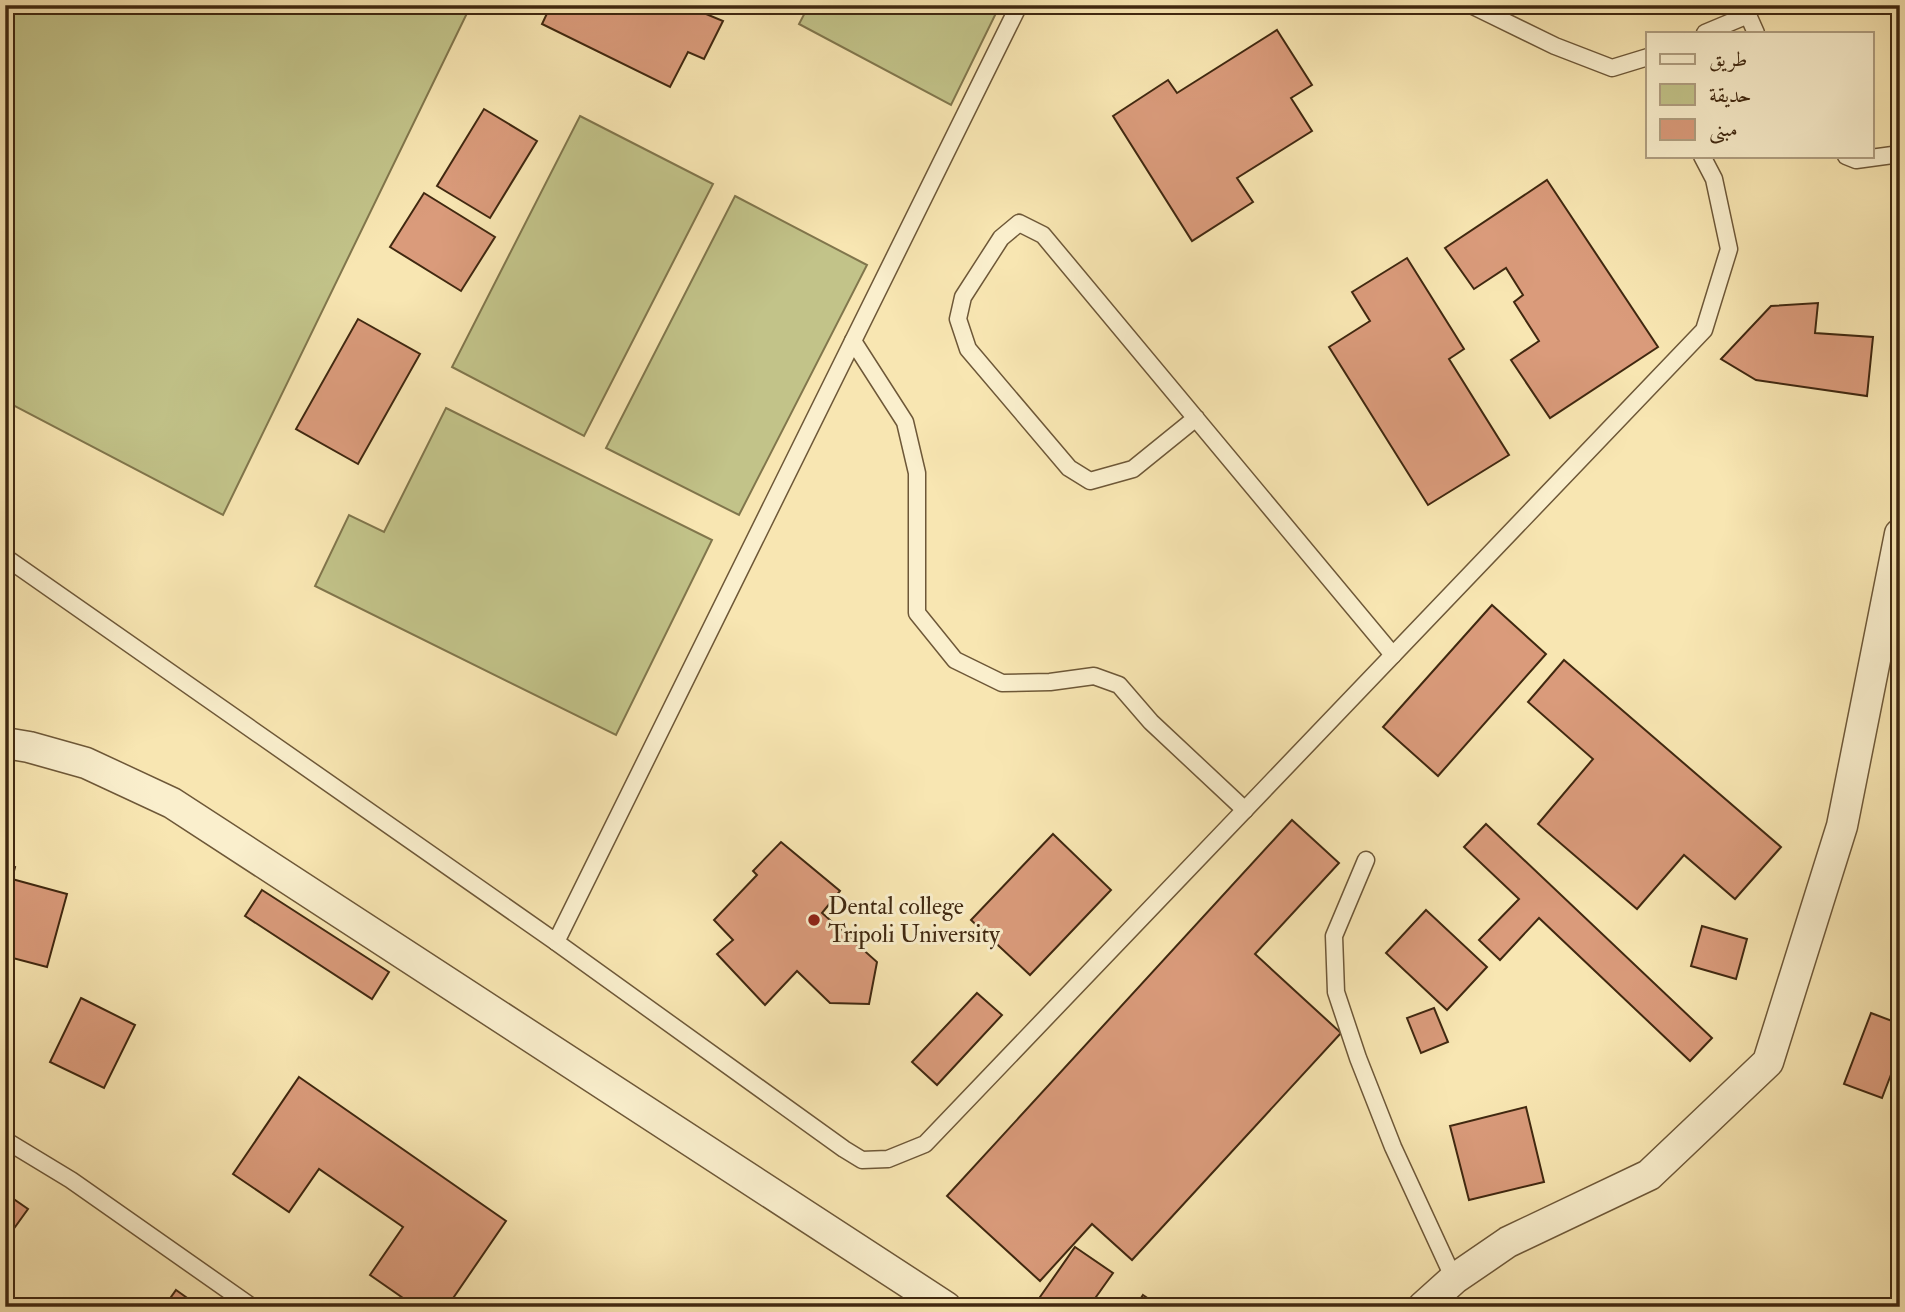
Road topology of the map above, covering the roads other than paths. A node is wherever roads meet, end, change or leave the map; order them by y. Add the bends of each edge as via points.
1 (1019, 5) edge
2 (1471, 5) edge
3 (1746, 10) edge
4 (1707, 32) edge
5 (1756, 32) edge
6 (1646, 58) edge
7 (1900, 155) edge
8 (1703, 158) edge
9 (1851, 158) edge
10 (1874, 158) edge
11 (1874, 158) edge
12 (853, 341) junction
13 (1196, 418) junction
14 (1900, 534) edge
15 (5, 557) edge
16 (1393, 655) junction
17 (5, 743) edge
18 (1245, 810) junction
19 (1366, 860) dead end
20 (556, 942) junction
21 (5, 1140) edge
22 (1454, 1279) junction
23 (251, 1307) edge
24 (946, 1307) edge
25 (1423, 1307) edge

1 - 12 lane
2 - 6 lane via 1612,68
3 - 4 lane
3 - 5 lane
7 - 10 lane
8 - 16 lane via 1714,179 1729,249 1704,330
9 - 11 lane
12 - 18 lane via 905,422 917,473 917,613 955,660 1002,683 1094,676 1119,685 1151,722
12 - 20 lane
13 - 13 lane via 1043,235 1019,223 1000,238 963,297 958,319 968,349 1069,468 1090,481 1133,469
13 - 16 lane
14 - 22 street via 1842,826 1768,1062 1649,1175 1508,1242
15 - 20 lane
16 - 18 lane
17 - 24 street via 86,763 172,803
18 - 20 lane via 925,1144 888,1159 862,1160 844,1149
19 - 22 lane via 1335,936 1336,992 1393,1147
21 - 23 lane via 71,1180
22 - 25 street

